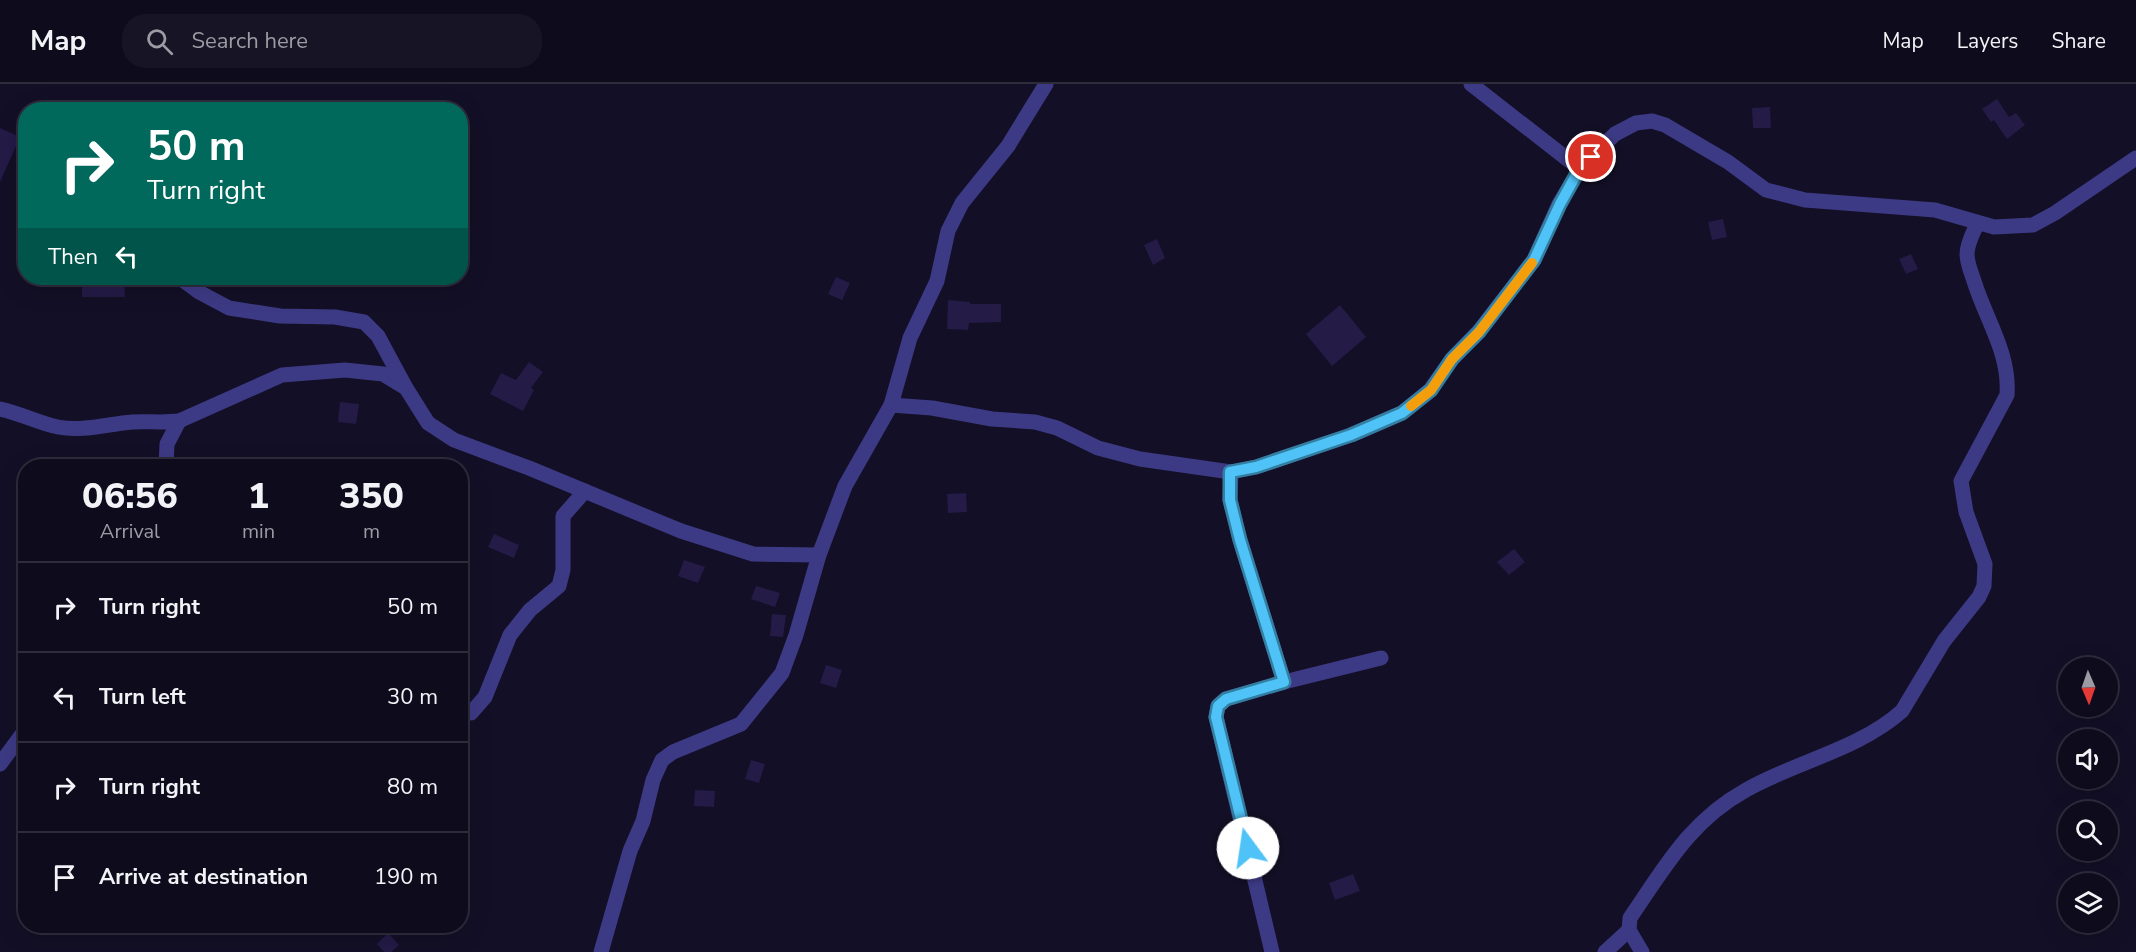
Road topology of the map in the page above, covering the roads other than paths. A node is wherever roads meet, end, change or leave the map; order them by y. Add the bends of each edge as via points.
1 (1046, 84) edge
2 (1471, 84) edge
3 (2136, 158) edge
4 (1580, 168) junction
5 (1977, 224) junction
6 (190, 285) edge
7 (406, 388) junction
8 (891, 405) junction
9 (0, 409) edge
10 (179, 421) junction
11 (166, 459) edge
12 (1230, 472) junction
13 (585, 491) junction
14 (819, 555) junction
15 (1381, 658) dead end
16 (1284, 682) junction
17 (468, 712) edge
18 (18, 740) edge
19 (0, 764) edge
20 (1629, 930) junction
21 (601, 952) edge
22 (1272, 952) edge
23 (1605, 952) edge
24 (1642, 952) edge

1 - 8 street via 1008,146 962,203 948,231 937,282 910,338
2 - 4 street
3 - 5 street via 2033,225
4 - 5 street via 1615,134 1636,123 1652,121 1728,162 1766,190 1805,200 1935,210
4 - 12 street via 1534,260 1431,390 1402,413 1351,435
5 - 20 street via 1967,261 2001,349 2008,379 2007,395 1960,481 1966,512 1985,564 1979,597 1944,641 1902,711 1865,737 1746,790 1721,807 1688,835 1672,855 1630,918
6 - 7 street via 229,308 364,322 378,336
7 - 10 street via 383,375 364,372 282,375
7 - 13 street via 428,423 454,440
8 - 12 street via 1035,422 1098,448 1140,459
8 - 14 street via 845,486
9 - 10 street via 58,427
10 - 11 street via 167,444
12 - 16 street via 1230,500 1240,540
13 - 14 street via 681,531 753,554
13 - 17 street via 563,516 563,570 559,586 530,610 510,635 485,697
14 - 21 street via 782,673 758,706 741,724 662,760
15 - 16 street
16 - 22 street via 1226,699 1218,706 1216,717
18 - 19 street
20 - 23 street
20 - 24 street

